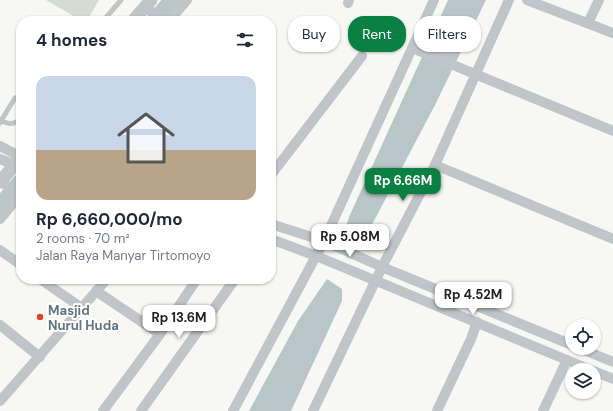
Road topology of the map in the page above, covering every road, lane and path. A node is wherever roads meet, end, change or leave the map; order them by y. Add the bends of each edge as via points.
1 (120, 0) edge
2 (187, 0) edge
3 (434, 0) edge
4 (509, 0) edge
5 (527, 0) edge
6 (599, 0) edge
7 (148, 3) edge
8 (107, 16) edge
9 (137, 16) edge
10 (158, 16) edge
11 (173, 16) edge
12 (588, 24) junction
13 (613, 33) edge
14 (412, 48) junction
15 (362, 56) dead end
16 (476, 76) junction
17 (15, 98) dead end
18 (1, 122) edge
19 (16, 122) edge
20 (613, 131) edge
21 (0, 146) edge
22 (0, 158) edge
23 (16, 158) edge
24 (16, 160) edge
25 (16, 164) edge
26 (435, 165) junction
27 (276, 168) edge
28 (3, 183) edge
29 (16, 193) edge
30 (16, 198) edge
31 (2, 212) edge
32 (276, 226) edge
33 (613, 239) edge
34 (276, 241) edge
35 (324, 241) junction
36 (0, 250) edge
37 (316, 256) junction
38 (16, 261) edge
39 (382, 267) junction
40 (375, 281) junction
41 (47, 284) edge
42 (103, 284) edge
43 (194, 284) edge
44 (231, 284) edge
45 (96, 292) junction
46 (82, 308) junction
47 (477, 322) junction
48 (0, 325) edge
49 (529, 327) junction
50 (160, 334) junction
51 (523, 341) junction
52 (565, 342) edge
53 (596, 355) edge
54 (40, 357) junction
55 (567, 360) junction
56 (613, 362) edge
57 (574, 363) edge
58 (601, 374) edge
59 (613, 379) edge
60 (0, 401) edge
61 (102, 411) edge
62 (141, 411) edge
63 (232, 411) edge
64 (313, 411) edge
65 (437, 411) edge
66 (543, 411) edge

1 - 8 lane
2 - 11 street
3 - 14 street
4 - 16 street
5 - 12 street
6 - 12 street
7 - 9 street
7 - 10 street
12 - 13 street
14 - 16 street
14 - 35 street
15 - 27 street
16 - 20 street
16 - 26 street
17 - 18 lane
18 - 19 lane via 12,124
21 - 23 street
22 - 24 street
25 - 28 street
26 - 33 street
26 - 39 street
28 - 29 street
30 - 31 street
32 - 35 street
34 - 37 street
35 - 37 street
35 - 39 street
36 - 38 street
37 - 40 street
37 - 63 street
39 - 40 street
39 - 49 street
40 - 47 street
40 - 64 street
41 - 46 street
42 - 45 street
43 - 50 street
44 - 62 street
45 - 46 street
45 - 50 street
46 - 54 street
47 - 51 street
47 - 65 street
48 - 54 street
49 - 51 street
49 - 52 street
50 - 61 street
51 - 55 street
53 - 56 street
54 - 60 street
55 - 57 street
55 - 66 street
58 - 59 street

